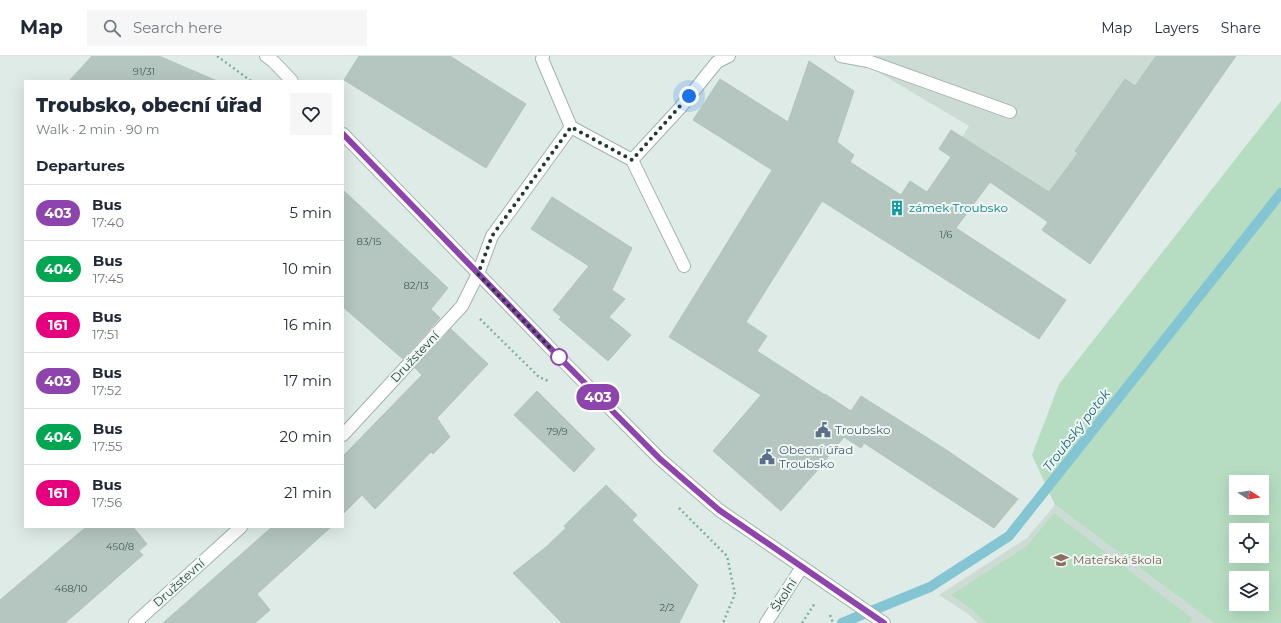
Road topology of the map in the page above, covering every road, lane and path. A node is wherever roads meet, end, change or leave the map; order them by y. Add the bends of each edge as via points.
1 (217, 56) edge
2 (266, 56) edge
3 (543, 56) edge
4 (729, 56) edge
5 (841, 56) edge
6 (250, 80) edge
7 (291, 80) edge
8 (1010, 112) dead end
9 (571, 127) junction
10 (344, 135) edge
11 (632, 160) junction
12 (684, 266) dead end
13 (478, 274) junction
14 (477, 316) dead end
15 (552, 382) dead end
16 (344, 433) edge
17 (676, 505) dead end
18 (240, 528) edge
19 (802, 567) junction
20 (830, 614) dead end
21 (135, 623) edge
22 (723, 623) edge
23 (766, 623) edge
24 (833, 623) edge
25 (884, 623) edge

1 - 6 path
2 - 7 street
3 - 9 street via 542,60
4 - 11 street via 717,62 680,108
5 - 8 street via 868,61
9 - 11 street
9 - 13 street, Družstevní via 492,236
10 - 13 street
11 - 12 street
13 - 16 street, Družstevní via 462,306
13 - 19 street via 660,459 719,510
14 - 15 path via 539,377
17 - 22 path via 726,556 735,594
18 - 21 street, Družstevní
19 - 23 street, Školní
19 - 25 street
20 - 24 path

